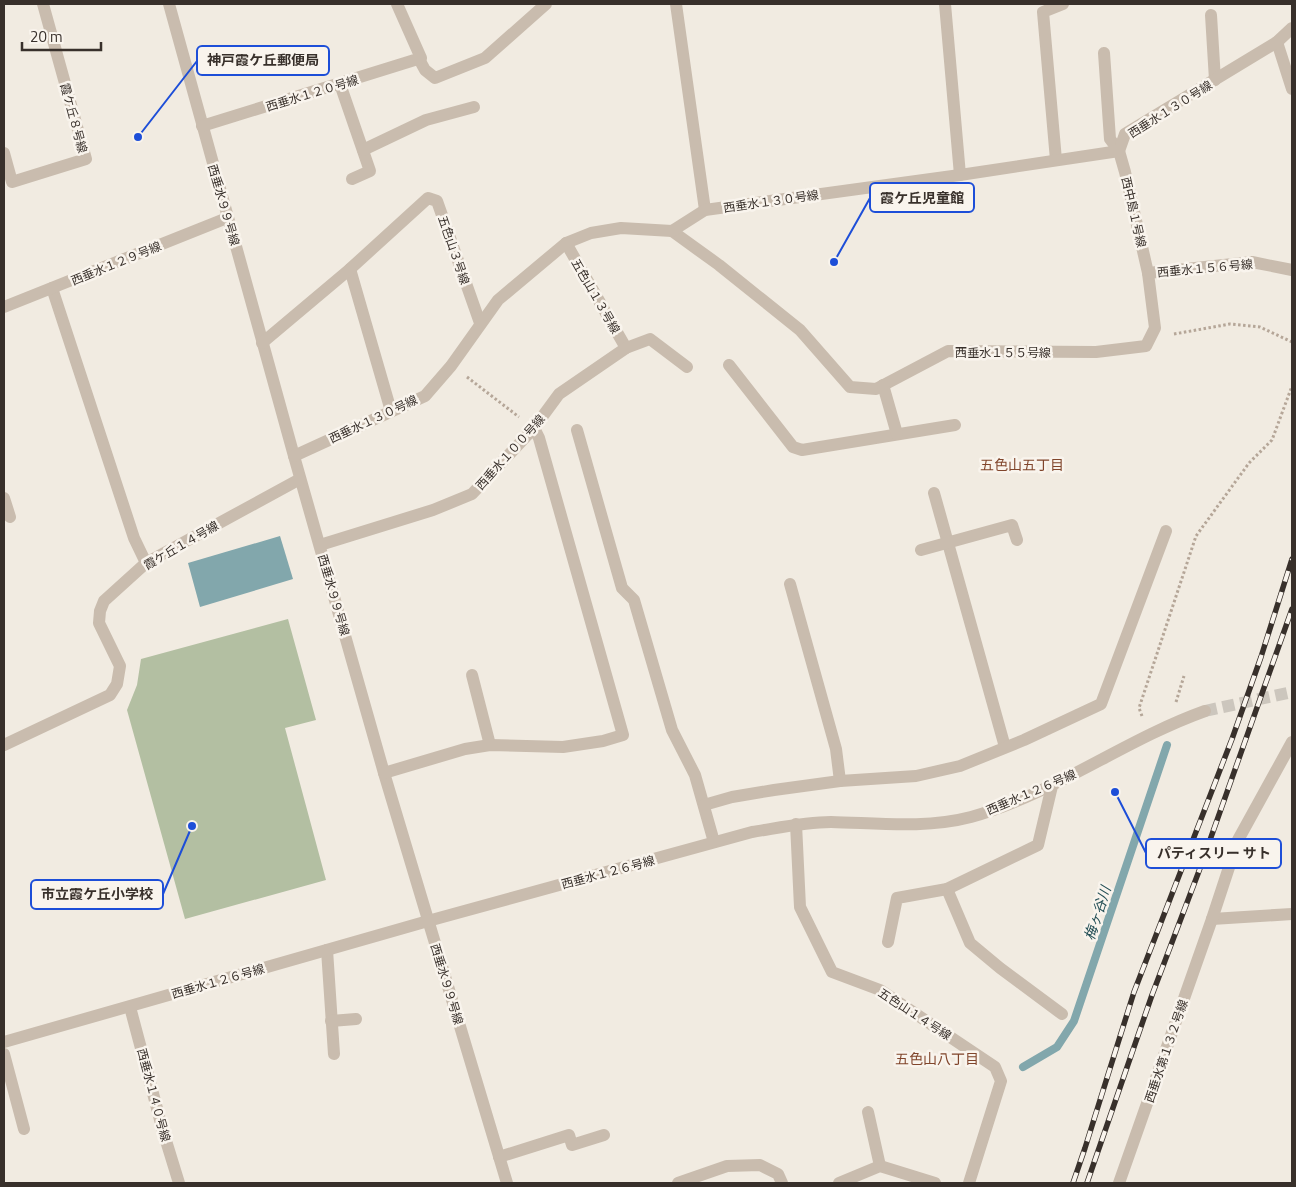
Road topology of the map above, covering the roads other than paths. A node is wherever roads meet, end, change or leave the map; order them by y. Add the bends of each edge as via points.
1 (43, 4) edge
2 (168, 4) edge
3 (397, 4) edge
4 (546, 4) edge
5 (676, 4) edge
6 (945, 4) edge
7 (1063, 4) edge
8 (1211, 15) dead end
9 (1292, 28) edge
10 (1277, 42) junction
11 (1104, 53) dead end
12 (420, 58) junction
13 (1215, 80) junction
14 (340, 84) junction
15 (1292, 89) edge
16 (474, 107) dead end
17 (202, 126) junction
18 (363, 150) junction
19 (1118, 151) junction
20 (4, 152) edge
21 (1056, 160) junction
22 (960, 175) junction
23 (352, 179) dead end
24 (705, 210) junction
25 (227, 218) junction
26 (672, 231) junction
27 (566, 243) junction
28 (350, 269) junction
29 (1292, 270) edge
30 (1148, 273) junction
31 (52, 288) junction
32 (4, 307) edge
33 (480, 323) junction
34 (262, 343) junction
35 (626, 348) junction
36 (729, 365) dead end
37 (687, 368) dead end
38 (883, 385) junction
39 (391, 411) junction
40 (955, 425) dead end
41 (534, 428) junction
42 (577, 430) dead end
43 (897, 434) junction
44 (294, 456) junction
45 (300, 479) junction
46 (934, 493) dead end
47 (4, 498) edge
48 (10, 516) dead end
49 (1166, 531) dead end
50 (1017, 540) dead end
51 (948, 542) junction
52 (320, 545) junction
53 (921, 550) dead end
54 (146, 563) junction
55 (790, 584) dead end
56 (472, 675) dead end
57 (1205, 711) tunnel mouth
58 (1292, 742) edge
59 (4, 745) edge
60 (490, 745) junction
61 (1006, 747) junction
62 (384, 773) junction
63 (840, 780) junction
64 (1052, 786) junction
65 (704, 805) junction
66 (796, 824) junction
67 (714, 842) junction
68 (947, 889) junction
69 (1292, 914) edge
70 (1212, 919) junction
71 (428, 921) junction
72 (888, 942) dead end
73 (326, 950) junction
74 (130, 1007) junction
75 (1062, 1014) dead end
76 (356, 1019) dead end
77 (331, 1021) junction
78 (4, 1042) edge
79 (4, 1054) edge
80 (334, 1054) dead end
81 (868, 1112) dead end
82 (24, 1129) dead end
83 (604, 1135) dead end
84 (499, 1157) junction
85 (880, 1166) junction
86 (179, 1183) edge
87 (507, 1183) edge
88 (678, 1183) edge
89 (782, 1183) edge
90 (839, 1183) edge
91 (935, 1183) edge
92 (969, 1183) edge
93 (1119, 1183) edge

1 - 20 street, 霞ケ丘８号線 via 86,159 12,182
2 - 17 street, 西垂水９９号線
3 - 12 street
4 - 12 street via 485,58 434,78 425,70
5 - 24 street
6 - 22 street
7 - 21 street via 1043,12
8 - 13 street
9 - 10 street, 西垂水１３０号線
10 - 13 street, 西垂水１３０号線
10 - 15 street
11 - 19 street, 西中島１号線 via 1110,139
12 - 14 street, 西垂水１２０号線
13 - 19 street, 西垂水１３０号線 via 1126,134
14 - 17 street, 西垂水１２０号線
14 - 18 street
16 - 18 street via 426,120
17 - 25 street, 西垂水９９号線
18 - 23 street via 370,171
19 - 21 street, 西垂水１３０号線
19 - 30 street, 西中島１号線
21 - 22 street, 西垂水１３０号線
22 - 24 street, 西垂水１３０号線
24 - 26 street, 西垂水１３０号線
25 - 31 street, 西垂水１２９号線
25 - 34 street, 西垂水９９号線
26 - 27 street, 西垂水１３０号線 via 621,228 591,233
26 - 38 street, 西垂水１５５号線 via 800,330 850,387 876,389
27 - 33 street, 西垂水１３０号線 via 498,300
27 - 35 street, 五色山１３号線
28 - 33 street, 五色山３号線 via 428,198 437,201
28 - 34 street, 五色山３号線
28 - 39 street
29 - 30 street, 西垂水１５６号線 via 1252,262
30 - 38 street, 西垂水１５５号線 via 1155,328 1146,346 1096,352 948,351
31 - 32 street, 西垂水１２９号線
31 - 54 street via 134,538
33 - 39 street, 西垂水１３０号線 via 451,366 425,396
34 - 44 street, 西垂水９９号線
35 - 37 street, 西垂水１００号線 via 650,339
35 - 41 street, 西垂水１００号線 via 559,394
36 - 43 street via 793,447 802,450
38 - 43 street
39 - 44 street, 西垂水１３０号線
40 - 43 street
41 - 52 street, 西垂水１００号線 via 472,494 433,510
41 - 60 street via 540,438 623,736 563,747
42 - 65 street via 622,588 634,600 672,730 695,775
44 - 45 street, 西垂水９９号線
45 - 52 street, 西垂水９９号線
45 - 54 street, 霞ケ丘１４号線
46 - 51 street
47 - 48 street
49 - 61 street via 1100,704
50 - 51 street via 1012,524
51 - 53 street
51 - 61 street
52 - 62 street, 西垂水９９号線
54 - 59 street, 霞ケ丘１４号線 via 104,601 100,611 99,623 120,666 118,684 110,695
55 - 63 street via 836,749
56 - 60 street
57 - 64 street, 西垂水１２６号線 via 1151,733
58 - 70 street, 西垂水第１３２号線 via 1238,840
60 - 62 street via 465,749
61 - 63 street via 960,766 916,776
62 - 71 street, 西垂水９９号線
63 - 65 street via 732,797
64 - 66 street, 西垂水１２６号線 via 970,817 940,822
64 - 68 street via 1038,845
65 - 67 street
66 - 67 street, 西垂水１２６号線
66 - 92 street, 五色山１４号線 via 800,907 832,972 880,990 995,1067 1001,1081
67 - 71 street, 西垂水１２６号線
68 - 72 street via 896,898
68 - 75 street via 970,943
69 - 70 street
70 - 93 street, 西垂水第１３２号線
71 - 73 street, 西垂水１２６号線
71 - 84 street, 西垂水９９号線
73 - 74 street, 西垂水１２６号線
73 - 77 street
74 - 78 street, 西垂水１２６号線
74 - 86 street, 西垂水１４０号線
76 - 77 street
77 - 80 street
79 - 82 street
81 - 85 street
83 - 84 street via 572,1145 569,1135
84 - 87 street, 西垂水９９号線
85 - 90 street
85 - 91 street
88 - 89 street via 727,1166 760,1165 778,1174

